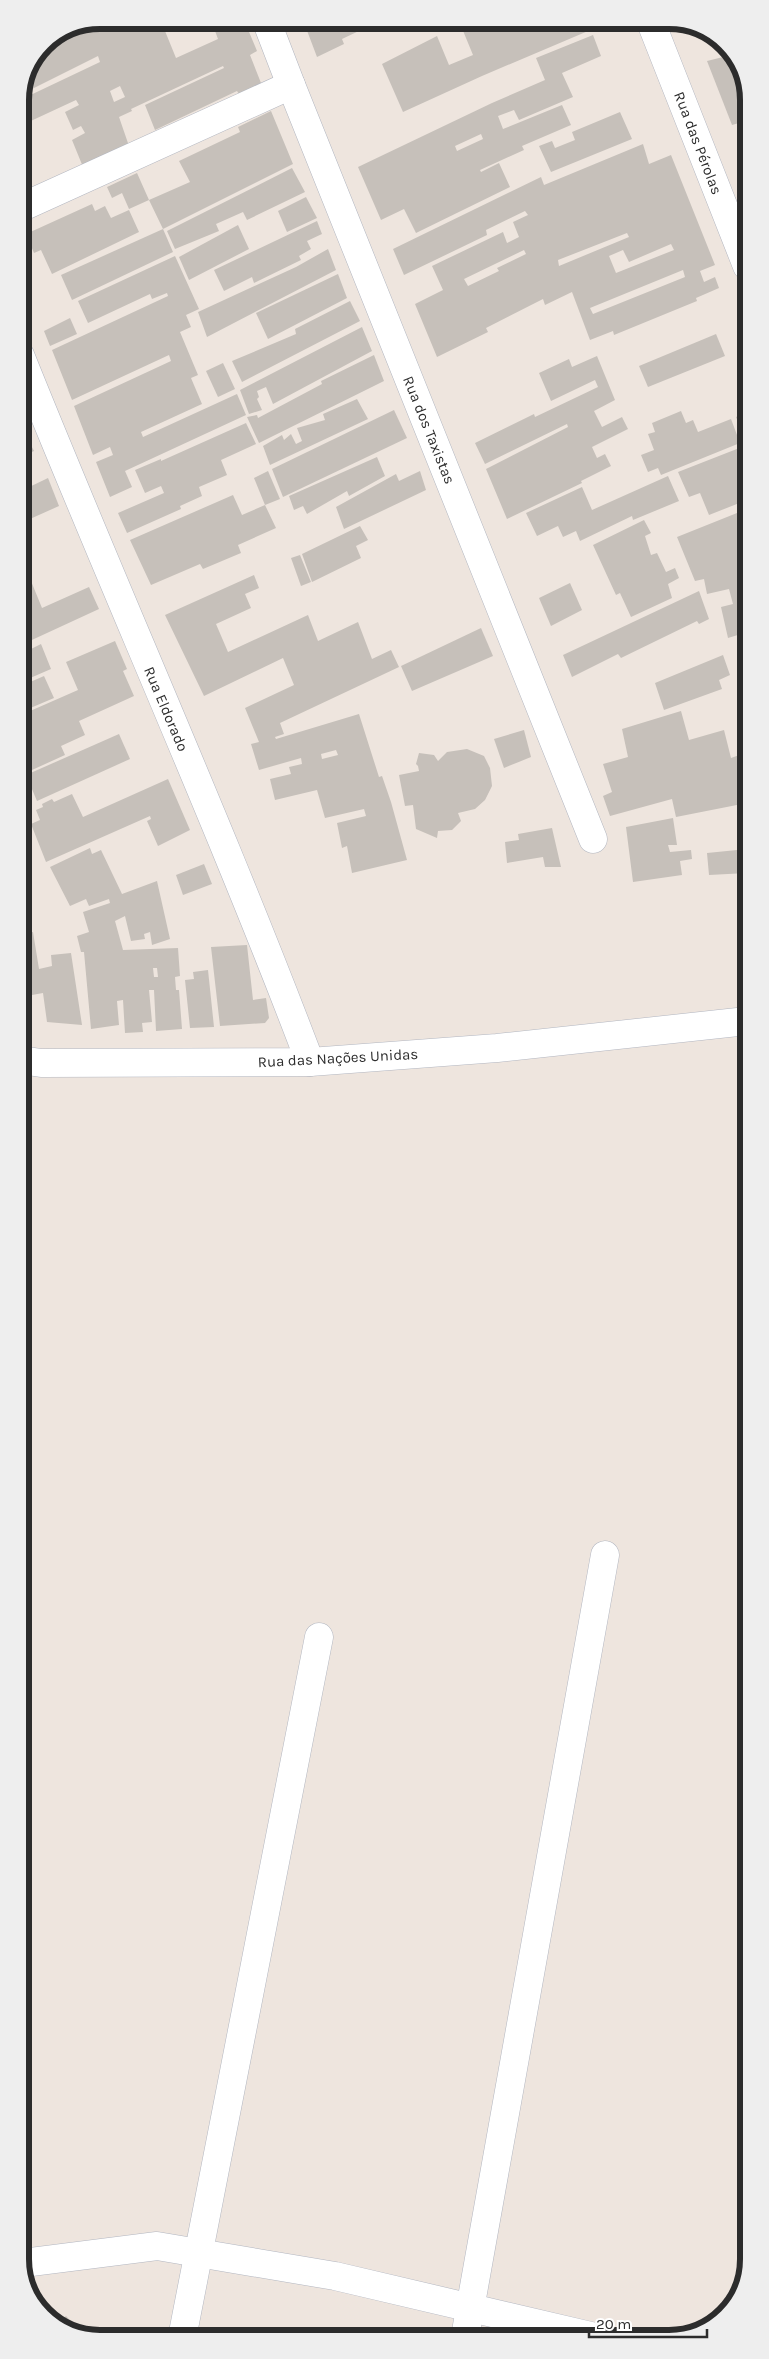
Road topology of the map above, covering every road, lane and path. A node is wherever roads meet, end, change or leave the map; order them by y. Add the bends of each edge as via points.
1 (269, 29) edge
2 (654, 29) edge
3 (290, 85) junction
4 (29, 204) edge
5 (740, 248) edge
6 (29, 377) edge
7 (593, 840) dead end
8 (740, 1022) edge
9 (29, 1061) edge
10 (310, 1062) junction
11 (605, 1555) dead end
12 (319, 1637) dead end
13 (199, 2253) junction
14 (29, 2262) edge
15 (471, 2308) junction
16 (184, 2330) edge
17 (466, 2330) edge
18 (565, 2330) edge

1 - 3 street, Rua dos Taxistas
2 - 5 street, Rua das Pérolas
3 - 4 street
3 - 7 street, Rua dos Taxistas
6 - 10 street, Rua Eldorado via 241,886
8 - 10 street, Rua das Nações Unidas via 497,1048
9 - 10 street, Rua das Nações Unidas
11 - 15 street
12 - 13 street
13 - 14 street via 157,2246
13 - 15 street via 335,2276
13 - 16 street
15 - 17 street
15 - 18 street

